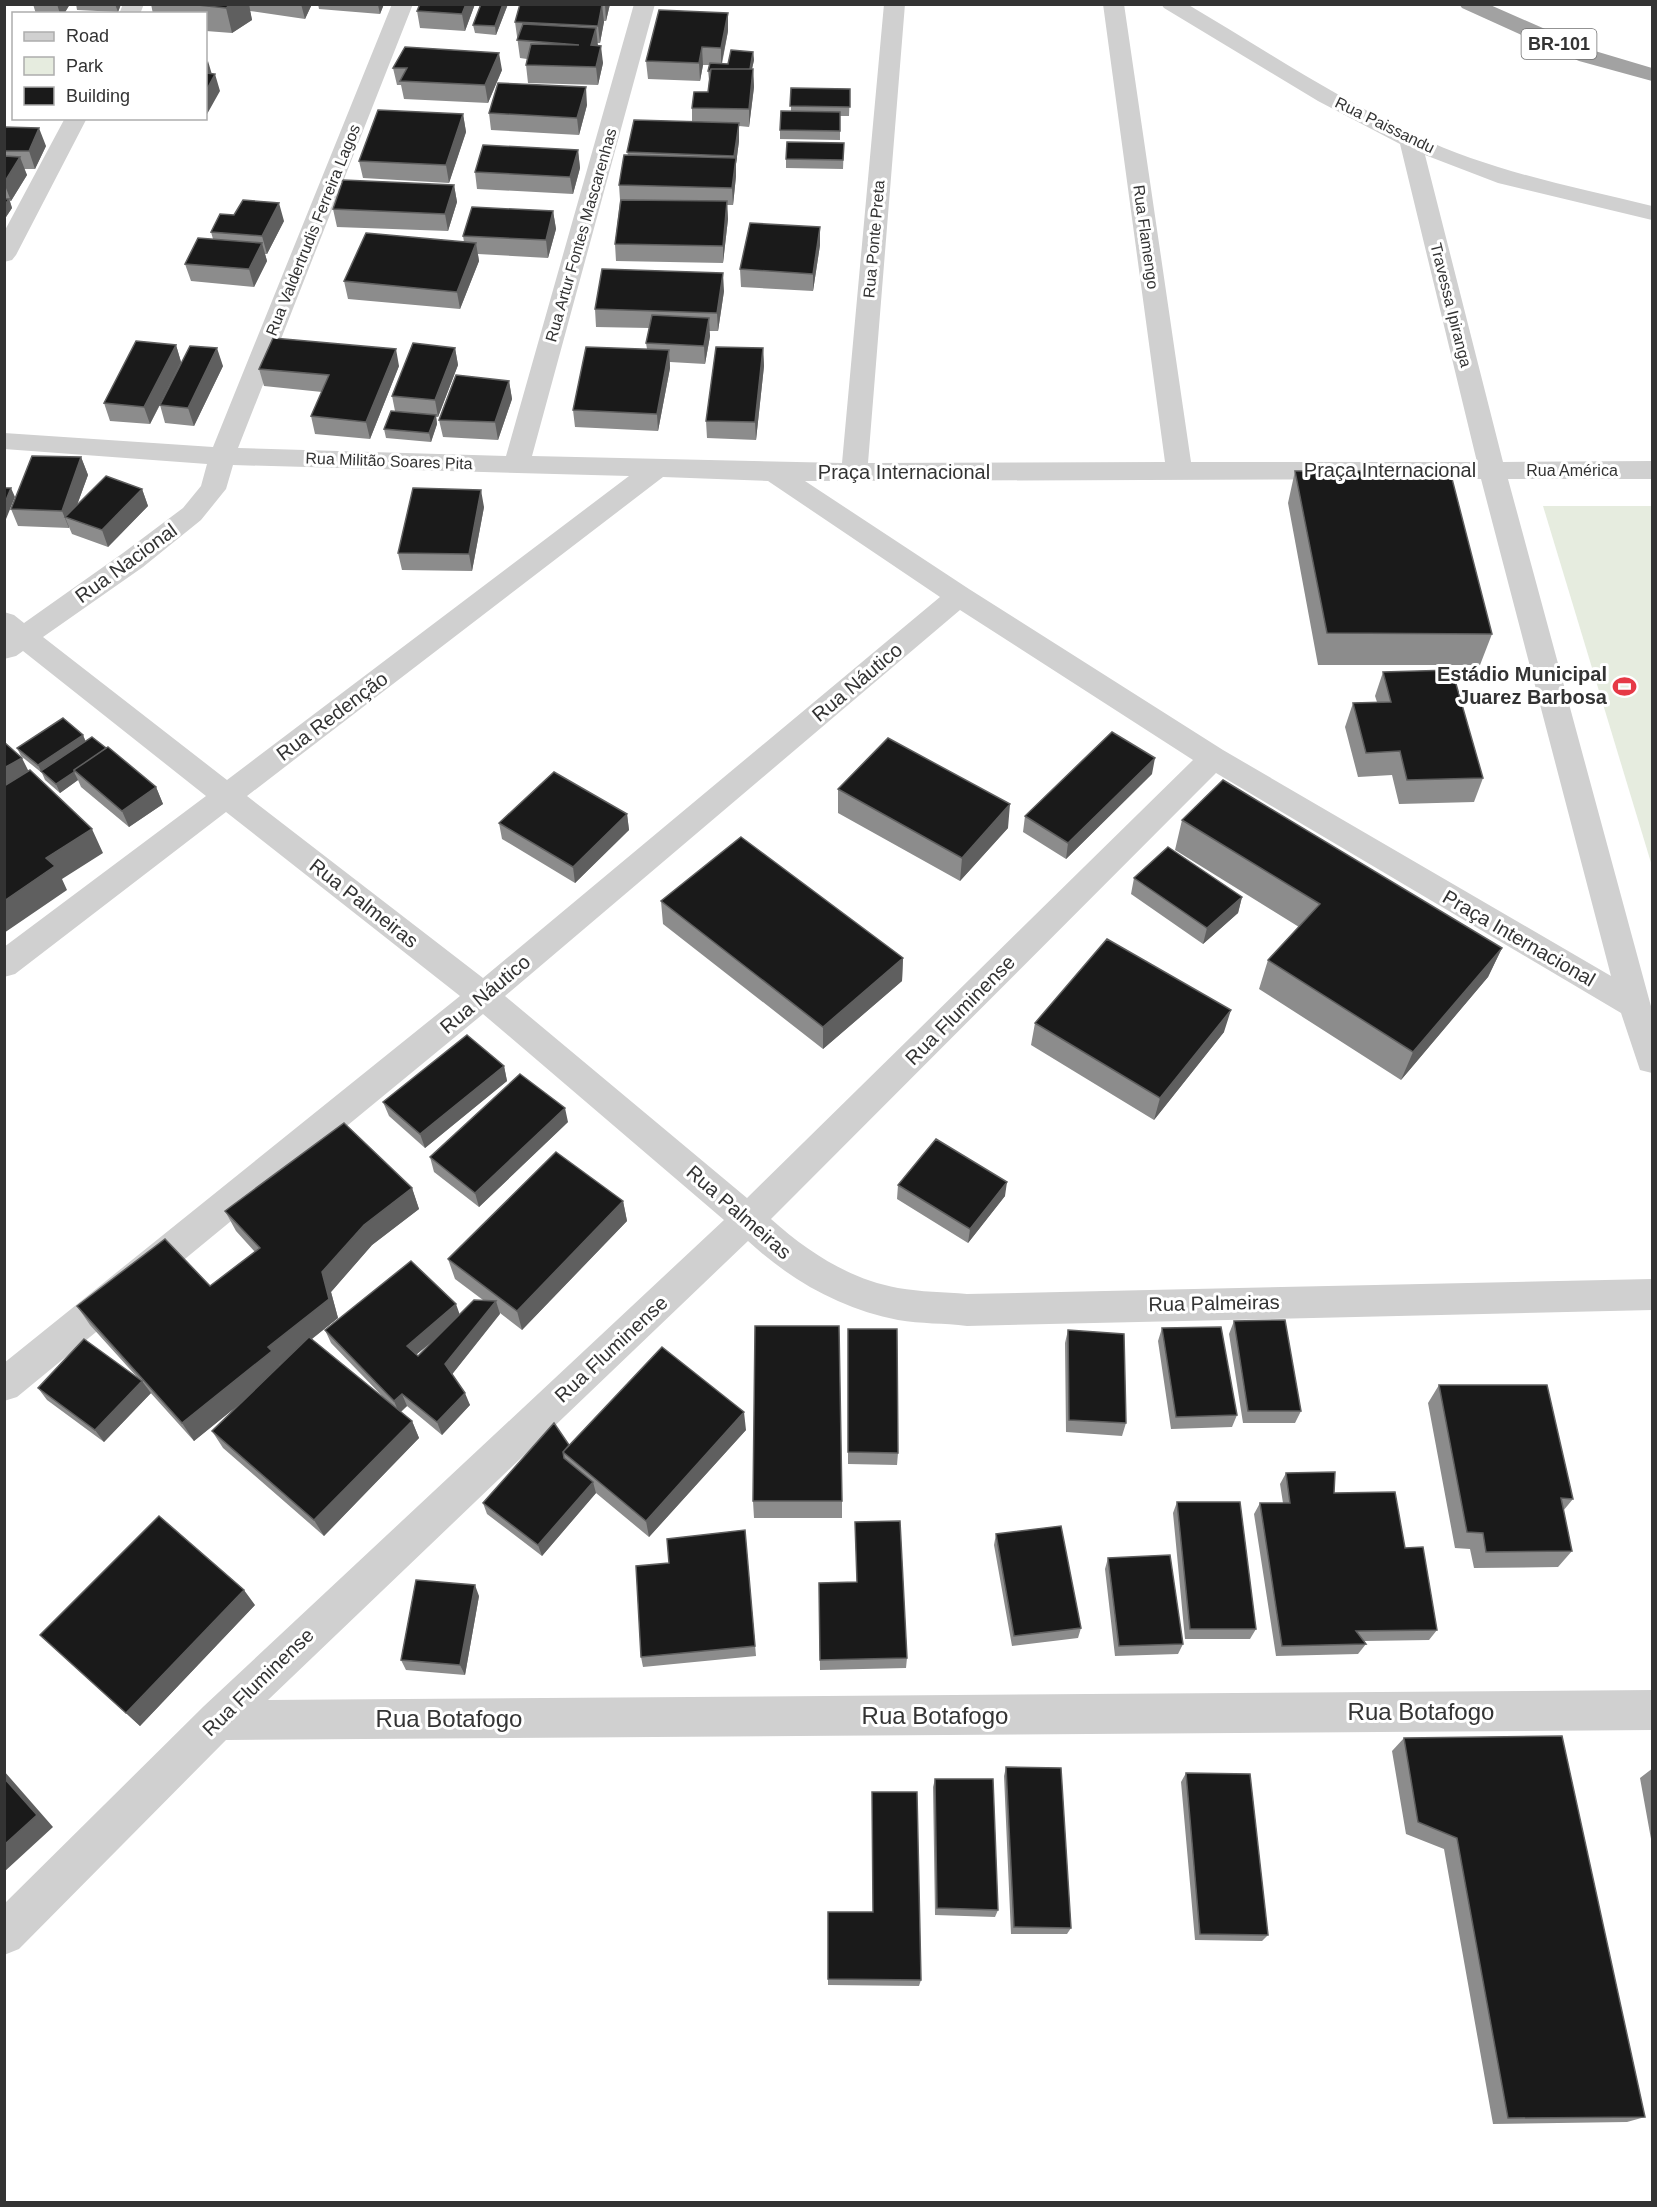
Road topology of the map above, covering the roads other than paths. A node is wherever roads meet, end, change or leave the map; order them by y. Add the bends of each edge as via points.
1 (403, 4) edge
2 (645, 4) edge
3 (895, 4) edge
4 (1113, 4) edge
5 (1171, 4) edge
6 (1469, 4) edge
7 (1653, 75) edge
8 (75, 120) edge
9 (1410, 141) junction
10 (1653, 213) edge
11 (4, 255) edge
12 (4, 441) edge
13 (222, 456) junction
14 (516, 466) junction
15 (658, 468) junction
16 (1179, 470) junction
17 (1492, 470) junction
18 (1653, 470) edge
19 (774, 472) junction
20 (854, 473) junction
21 (959, 596) junction
22 (11, 636) edge
23 (1213, 758) junction
24 (227, 796) junction
25 (4, 964) edge
26 (483, 996) junction
27 (1635, 1005) junction
28 (1653, 1059) edge
29 (748, 1219) junction
30 (1653, 1295) edge
31 (4, 1385) edge
32 (1653, 1710) edge
33 (218, 1720) junction
34 (4, 1934) edge

1 - 13 street, Rua Valdertrudis Ferreira Lagos
2 - 14 street, Rua Artur Fontes Mascarenhas
3 - 20 street, Rua Ponte Preta
4 - 16 street, Rua Flamengo
5 - 9 street, Rua Paissandu
6 - 7 highway, BR-101 via 1587,56
8 - 11 street
9 - 10 street, Rua Paissandu via 1506,178
9 - 17 street, Travessa Ipiranga
12 - 13 street, Rua Militão Soares Pita
13 - 14 street, Rua Militão Soares Pita
13 - 22 street, Rua Nacional via 213,489 192,514 133,560
14 - 15 street, Rua Militão Soares Pita
15 - 19 street, Rua Militão Soares Pita
15 - 24 street, Rua Redenção
16 - 17 street, Praça Internacional
16 - 20 street, Praça Internacional
17 - 18 street, Rua América
17 - 27 street, Praça Internacional
19 - 20 street, Praça Internacional
19 - 21 street, Praça Internacional
21 - 23 street, Praça Internacional
21 - 26 street, Rua Náutico
22 - 24 street, Rua Palmeiras
23 - 27 street, Praça Internacional
23 - 29 street, Rua Fluminense
24 - 25 street, Rua Redenção
24 - 26 street, Rua Palmeiras
26 - 29 street, Rua Palmeiras
26 - 31 street, Rua Náutico
27 - 28 street, Praça Internacional
29 - 30 street, Rua Palmeiras via 783,1252 836,1286 891,1303 967,1310
29 - 33 street, Rua Fluminense
32 - 33 street, Rua Botafogo
33 - 34 street, Rua Fluminense

